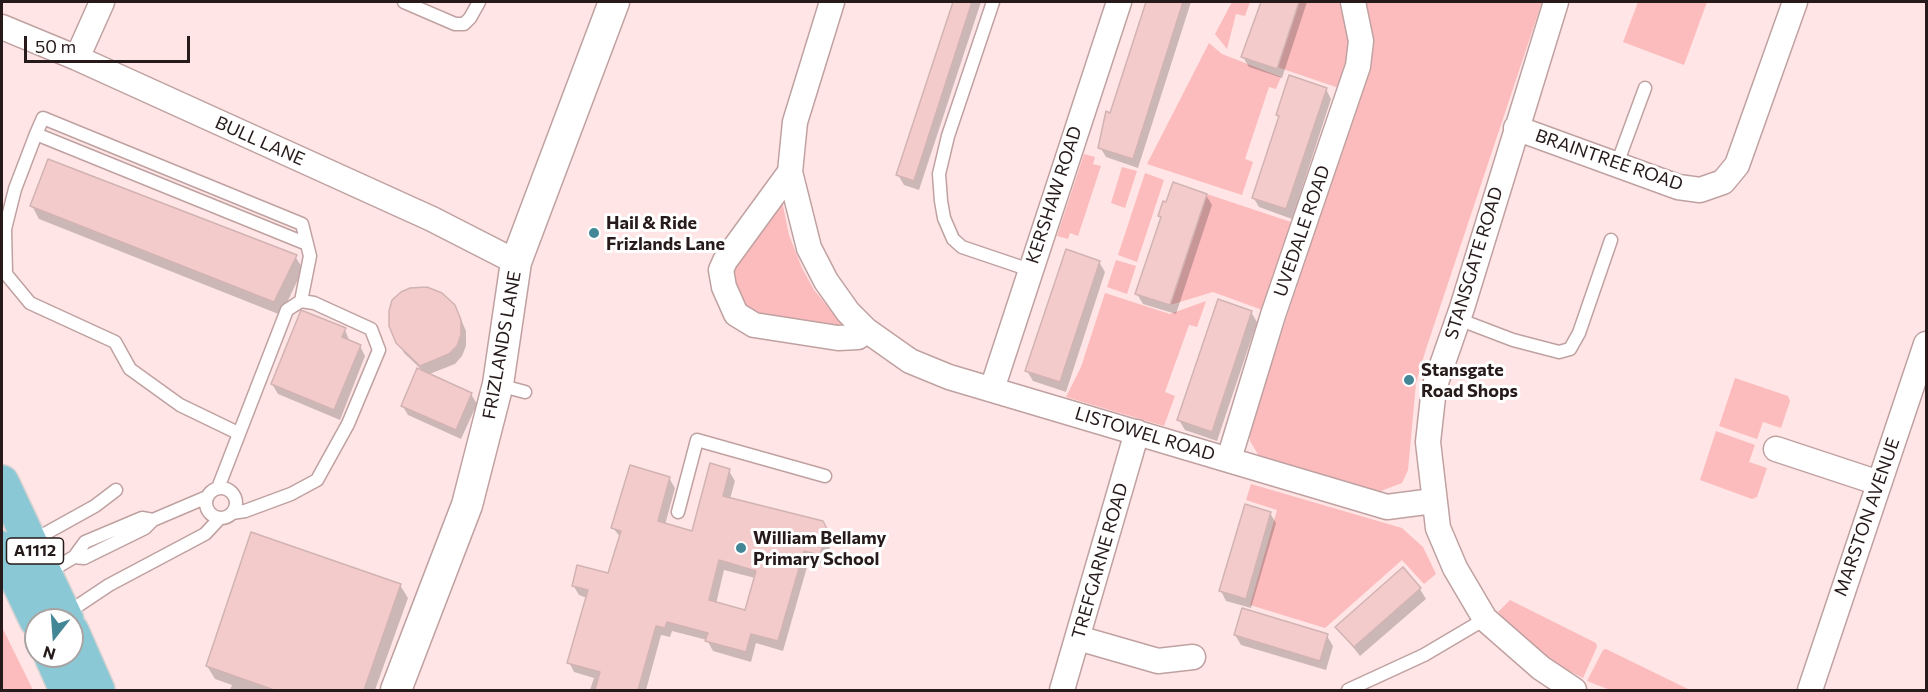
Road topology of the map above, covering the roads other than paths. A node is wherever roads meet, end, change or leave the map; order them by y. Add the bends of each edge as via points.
1 (102, 2) edge
2 (404, 2) edge
3 (479, 2) edge
4 (614, 2) edge
5 (832, 2) edge
6 (993, 2) edge
7 (1119, 2) edge
8 (1353, 2) edge
9 (1556, 2) edge
10 (1795, 2) edge
11 (2, 27) edge
12 (77, 58) junction
13 (1645, 88) dead end
14 (1516, 128) junction
15 (1617, 164) junction
16 (790, 172) junction
17 (1611, 240) dead end
18 (516, 262) junction
19 (1030, 270) junction
20 (300, 301) junction
21 (1458, 319) junction
22 (866, 330) junction
23 (1926, 344) edge
24 (992, 389) junction
25 (1137, 432) junction
26 (238, 433) junction
27 (1776, 449) dead end
28 (1229, 459) junction
29 (825, 476) dead end
30 (2, 482) edge
31 (1879, 483) junction
32 (218, 488) junction
33 (116, 490) dead end
34 (207, 497) junction
35 (1433, 501) junction
36 (678, 512) dead end
37 (226, 516) junction
38 (153, 519) junction
39 (16, 545) edge
40 (47, 573) junction
41 (56, 608) edge
42 (77, 608) edge
43 (1485, 618) junction
44 (1078, 638) junction
45 (1193, 657) dead end
46 (84, 665) edge
47 (56, 668) edge
48 (66, 690) edge
49 (98, 690) edge
50 (396, 690) edge
51 (1062, 690) edge
52 (1348, 690) edge
53 (1575, 690) edge
54 (1810, 690) edge

1 - 12 street
2 - 3 lane via 455,24 464,24
4 - 18 street, FRIZLANDS LANE
5 - 16 street, LISTOWEL ROAD via 795,122
6 - 19 lane via 948,136 939,174 941,201 953,239 962,247
7 - 19 street, KERSHAW ROAD
8 - 28 street, UVEDALE ROAD via 1361,40 1358,66 1273,315
9 - 14 street, STANSGATE ROAD
10 - 15 street, BRAINTREE ROAD via 1737,165 1723,182 1700,190 1678,187
11 - 12 street, BULL LANE
12 - 18 street, BULL LANE via 432,219
13 - 15 lane
14 - 15 street, BRAINTREE ROAD
14 - 21 street, STANSGATE ROAD
16 - 22 street, LISTOWEL ROAD via 809,248 826,281
16 - 22 street via 725,261 722,270 736,314 754,325 838,338 858,337
17 - 21 lane via 1570,349 1559,352 1513,340
18 - 50 street, FRIZLANDS LANE via 511,388
19 - 24 street, KERSHAW ROAD
20 - 26 lane via 287,310
20 - 26 lane via 310,256 302,224 43,118 15,189 5,229 6,274 30,303 115,342 130,369 180,405
20 - 37 lane via 314,303 371,329 380,350 348,424 316,480 291,494
21 - 35 street, STANSGATE ROAD via 1434,388 1428,442
22 - 24 street, LISTOWEL ROAD via 910,361
23 - 31 street, MARSTON AVENUE
24 - 25 street, LISTOWEL ROAD
25 - 28 street, LISTOWEL ROAD
25 - 44 street, TREFGARNE ROAD
26 - 32 lane
27 - 31 street
28 - 35 street, LISTOWEL ROAD via 1387,507
29 - 36 lane via 697,440
30 - 39 main road, A1112
31 - 54 street, MARSTON AVENUE
32 - 34 lane
32 - 37 lane via 229,490 234,496 236,503
33 - 39 lane via 95,506
34 - 37 lane via 209,512
34 - 38 lane
35 - 43 street, STANSGATE ROAD via 1438,528 1455,568
37 - 42 lane via 206,534 109,585
38 - 40 lane via 146,528
38 - 40 lane via 142,518 85,542
39 - 40 main road, A1112
40 - 41 main road, A1112
43 - 52 lane via 1424,655
43 - 53 street, STANSGATE ROAD via 1541,668
44 - 45 street via 1158,661
44 - 51 street, TREFGARNE ROAD
46 - 49 main road, A1112
47 - 48 main road

